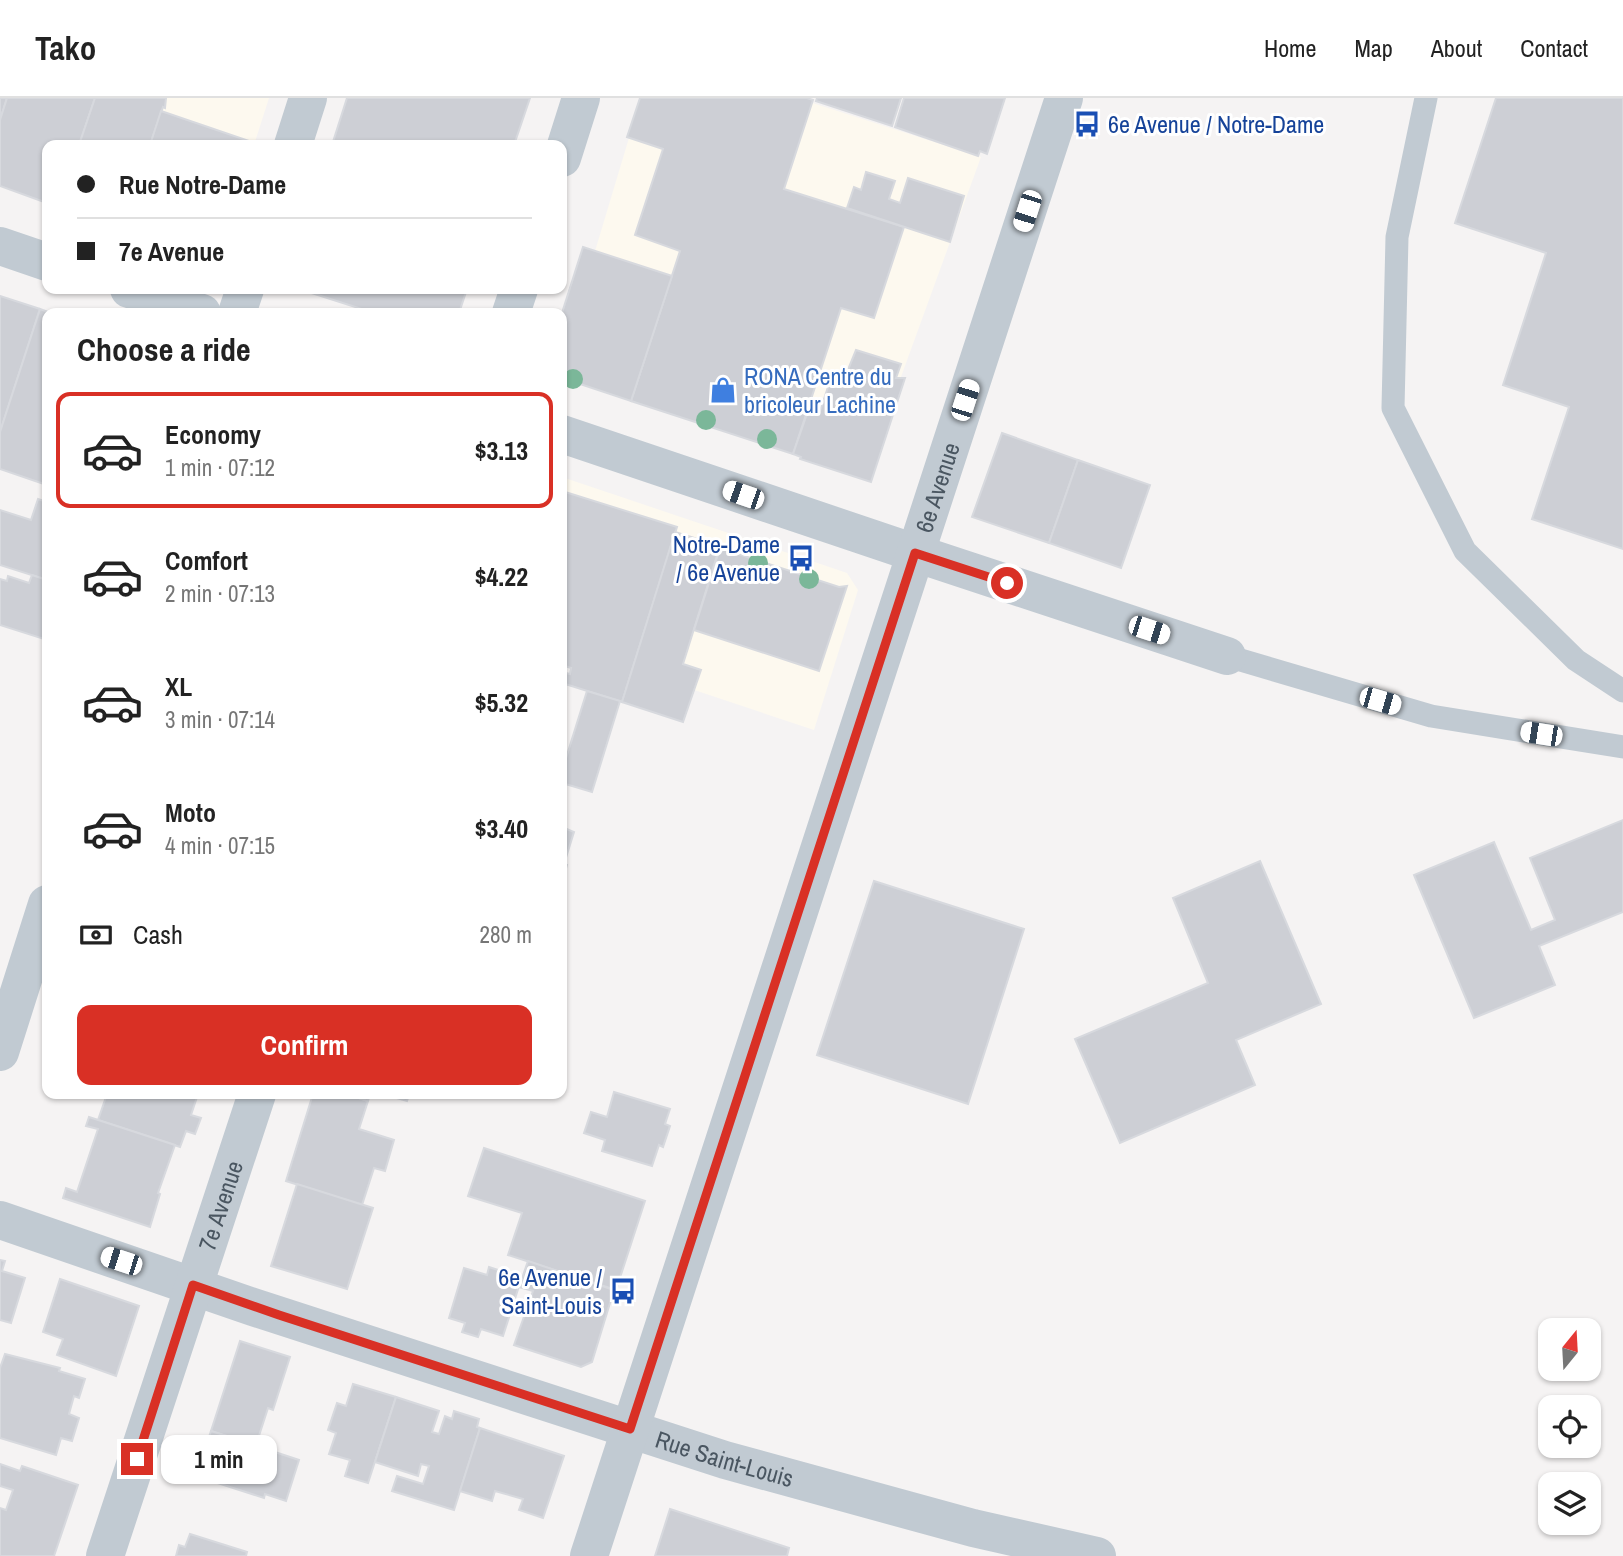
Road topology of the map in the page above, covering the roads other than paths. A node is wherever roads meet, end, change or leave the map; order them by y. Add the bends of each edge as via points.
1 (308, 98) edge
2 (581, 98) edge
3 (1064, 98) edge
4 (1426, 98) edge
5 (295, 140) edge
6 (567, 142) edge
7 (0, 246) edge
8 (42, 259) edge
9 (144, 294) edge
10 (187, 308) edge
11 (567, 436) edge
12 (915, 553) junction
13 (1227, 656) joint
14 (1623, 691) edge
15 (1623, 747) edge
16 (42, 920) edge
17 (0, 1052) edge
18 (255, 1099) edge
19 (0, 1220) edge
20 (193, 1285) junction
21 (630, 1429) junction
22 (105, 1556) edge
23 (589, 1556) edge
24 (1097, 1556) edge

1 - 5 street
2 - 6 street
3 - 12 street, 6e Avenue
4 - 14 lane via 1398,237 1393,408 1465,551 1576,660
7 - 8 street
9 - 10 street
11 - 12 street
12 - 13 street
12 - 21 street, 6e Avenue
13 - 15 lane via 1431,716
16 - 17 street
18 - 20 street, 7e Avenue
19 - 20 street, Rue Saint-Louis
20 - 21 street, Rue Saint-Louis
20 - 22 street, 7e Avenue
21 - 23 street, 6e Avenue
21 - 24 street, Rue Saint-Louis via 812,1485

